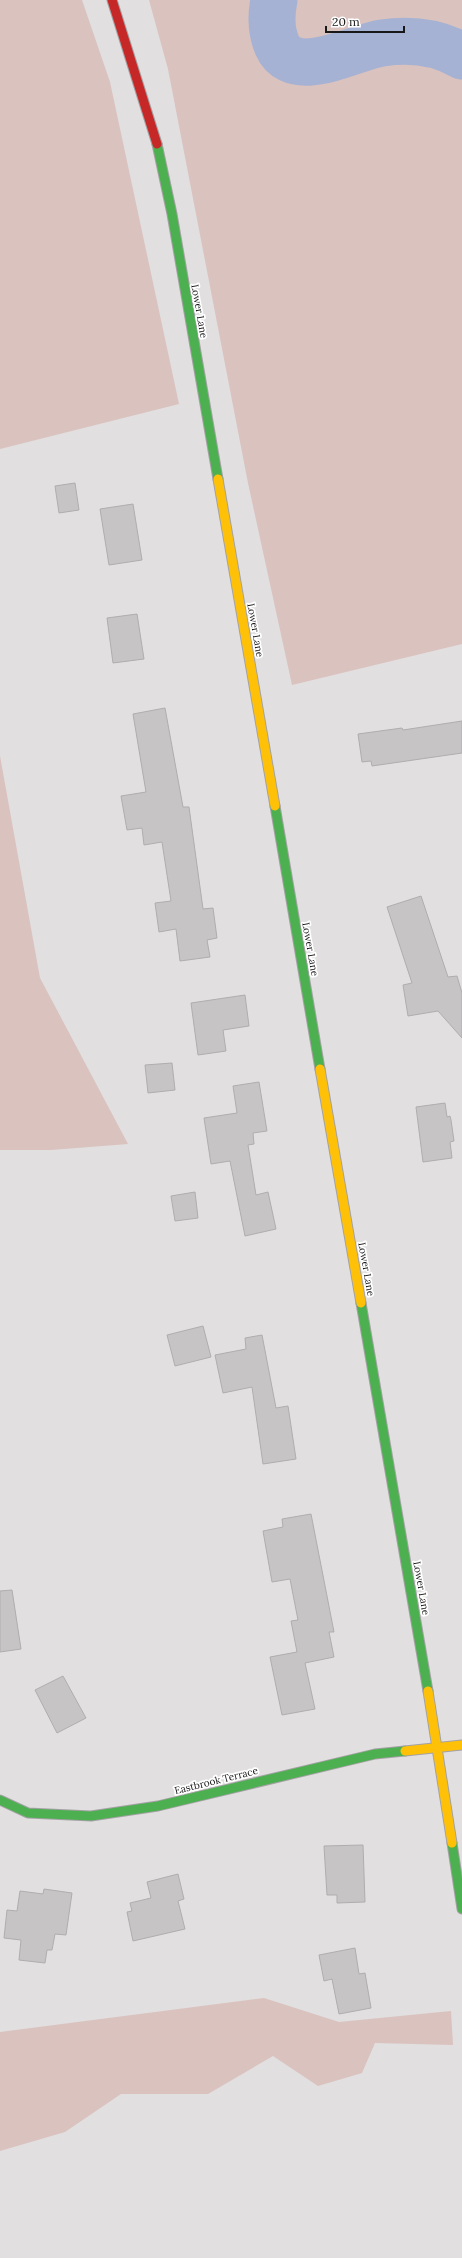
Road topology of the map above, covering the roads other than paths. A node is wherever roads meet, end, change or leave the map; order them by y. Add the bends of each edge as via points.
1 (112, 0) edge
2 (462, 1745) edge
3 (438, 1747) junction
4 (0, 1800) edge
5 (462, 1909) edge

1 - 3 street, Lower Lane via 160,155 172,214
2 - 3 street, Eastbrook Terrace
3 - 4 street, Eastbrook Terrace via 374,1754 158,1806 91,1816 28,1813
3 - 5 street, Lower Lane

